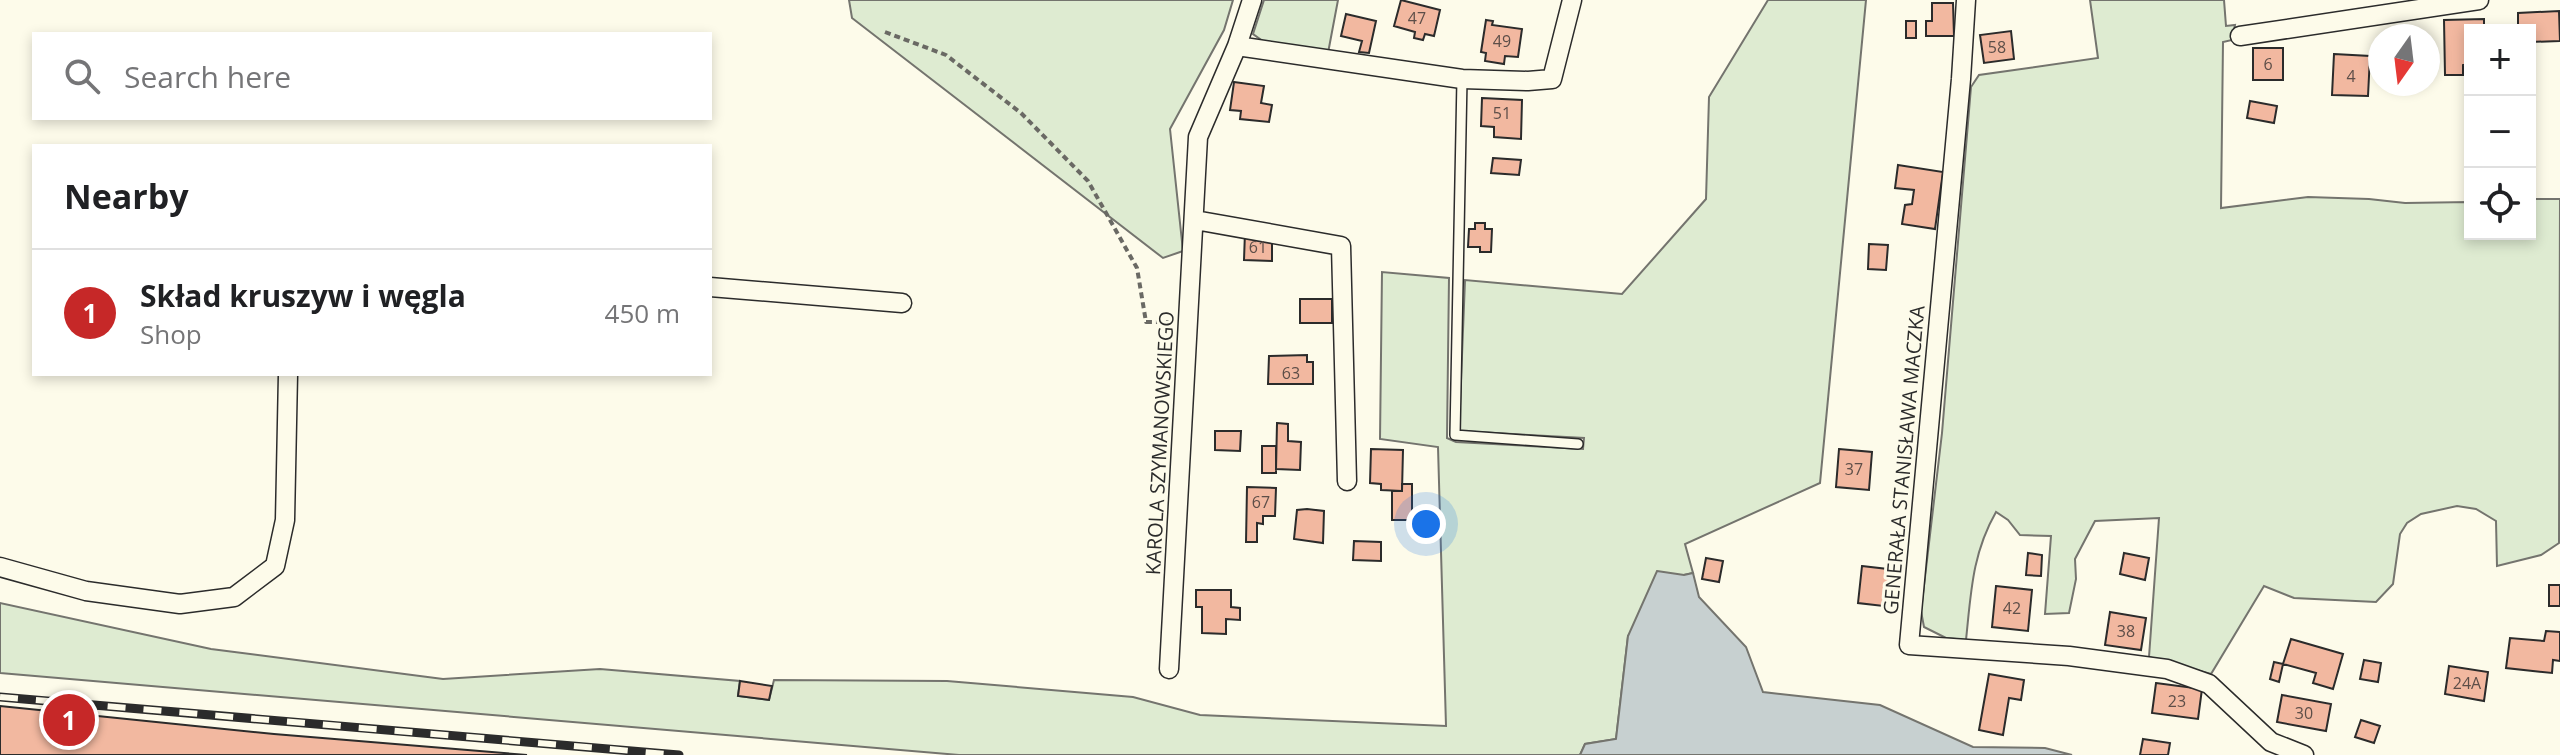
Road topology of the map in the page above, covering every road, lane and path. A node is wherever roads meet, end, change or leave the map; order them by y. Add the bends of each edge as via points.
1 (1252, 0) edge
2 (1572, 0) edge
3 (1966, 0) edge
4 (2479, 0) edge
5 (885, 32) dead end
6 (2240, 36) dead end
7 (1237, 46) junction
8 (1462, 79) junction
9 (1195, 220) junction
10 (712, 287) edge
11 (902, 303) dead end
12 (1189, 321) junction
13 (288, 376) edge
14 (1578, 444) dead end
15 (1347, 481) dead end
16 (0, 567) edge
17 (1169, 669) dead end
18 (2304, 755) edge

1 - 7 street, KAROLA SZYMANOWSKIEGO
2 - 8 street via 1552,79
3 - 18 street, GENERAŁA STANISŁAWA MACZKA via 1909,645 2167,669 2209,684 2271,742
4 - 6 street
5 - 12 path via 946,55 1021,113 1088,181 1137,268 1146,322
7 - 8 street
7 - 9 street, KAROLA SZYMANOWSKIEGO via 1198,137
8 - 14 lane via 1455,435
9 - 12 street, KAROLA SZYMANOWSKIEGO
9 - 15 street via 1341,246
10 - 11 street
12 - 17 street, KAROLA SZYMANOWSKIEGO
13 - 16 street via 285,520 275,566 234,597 180,604 86,591

